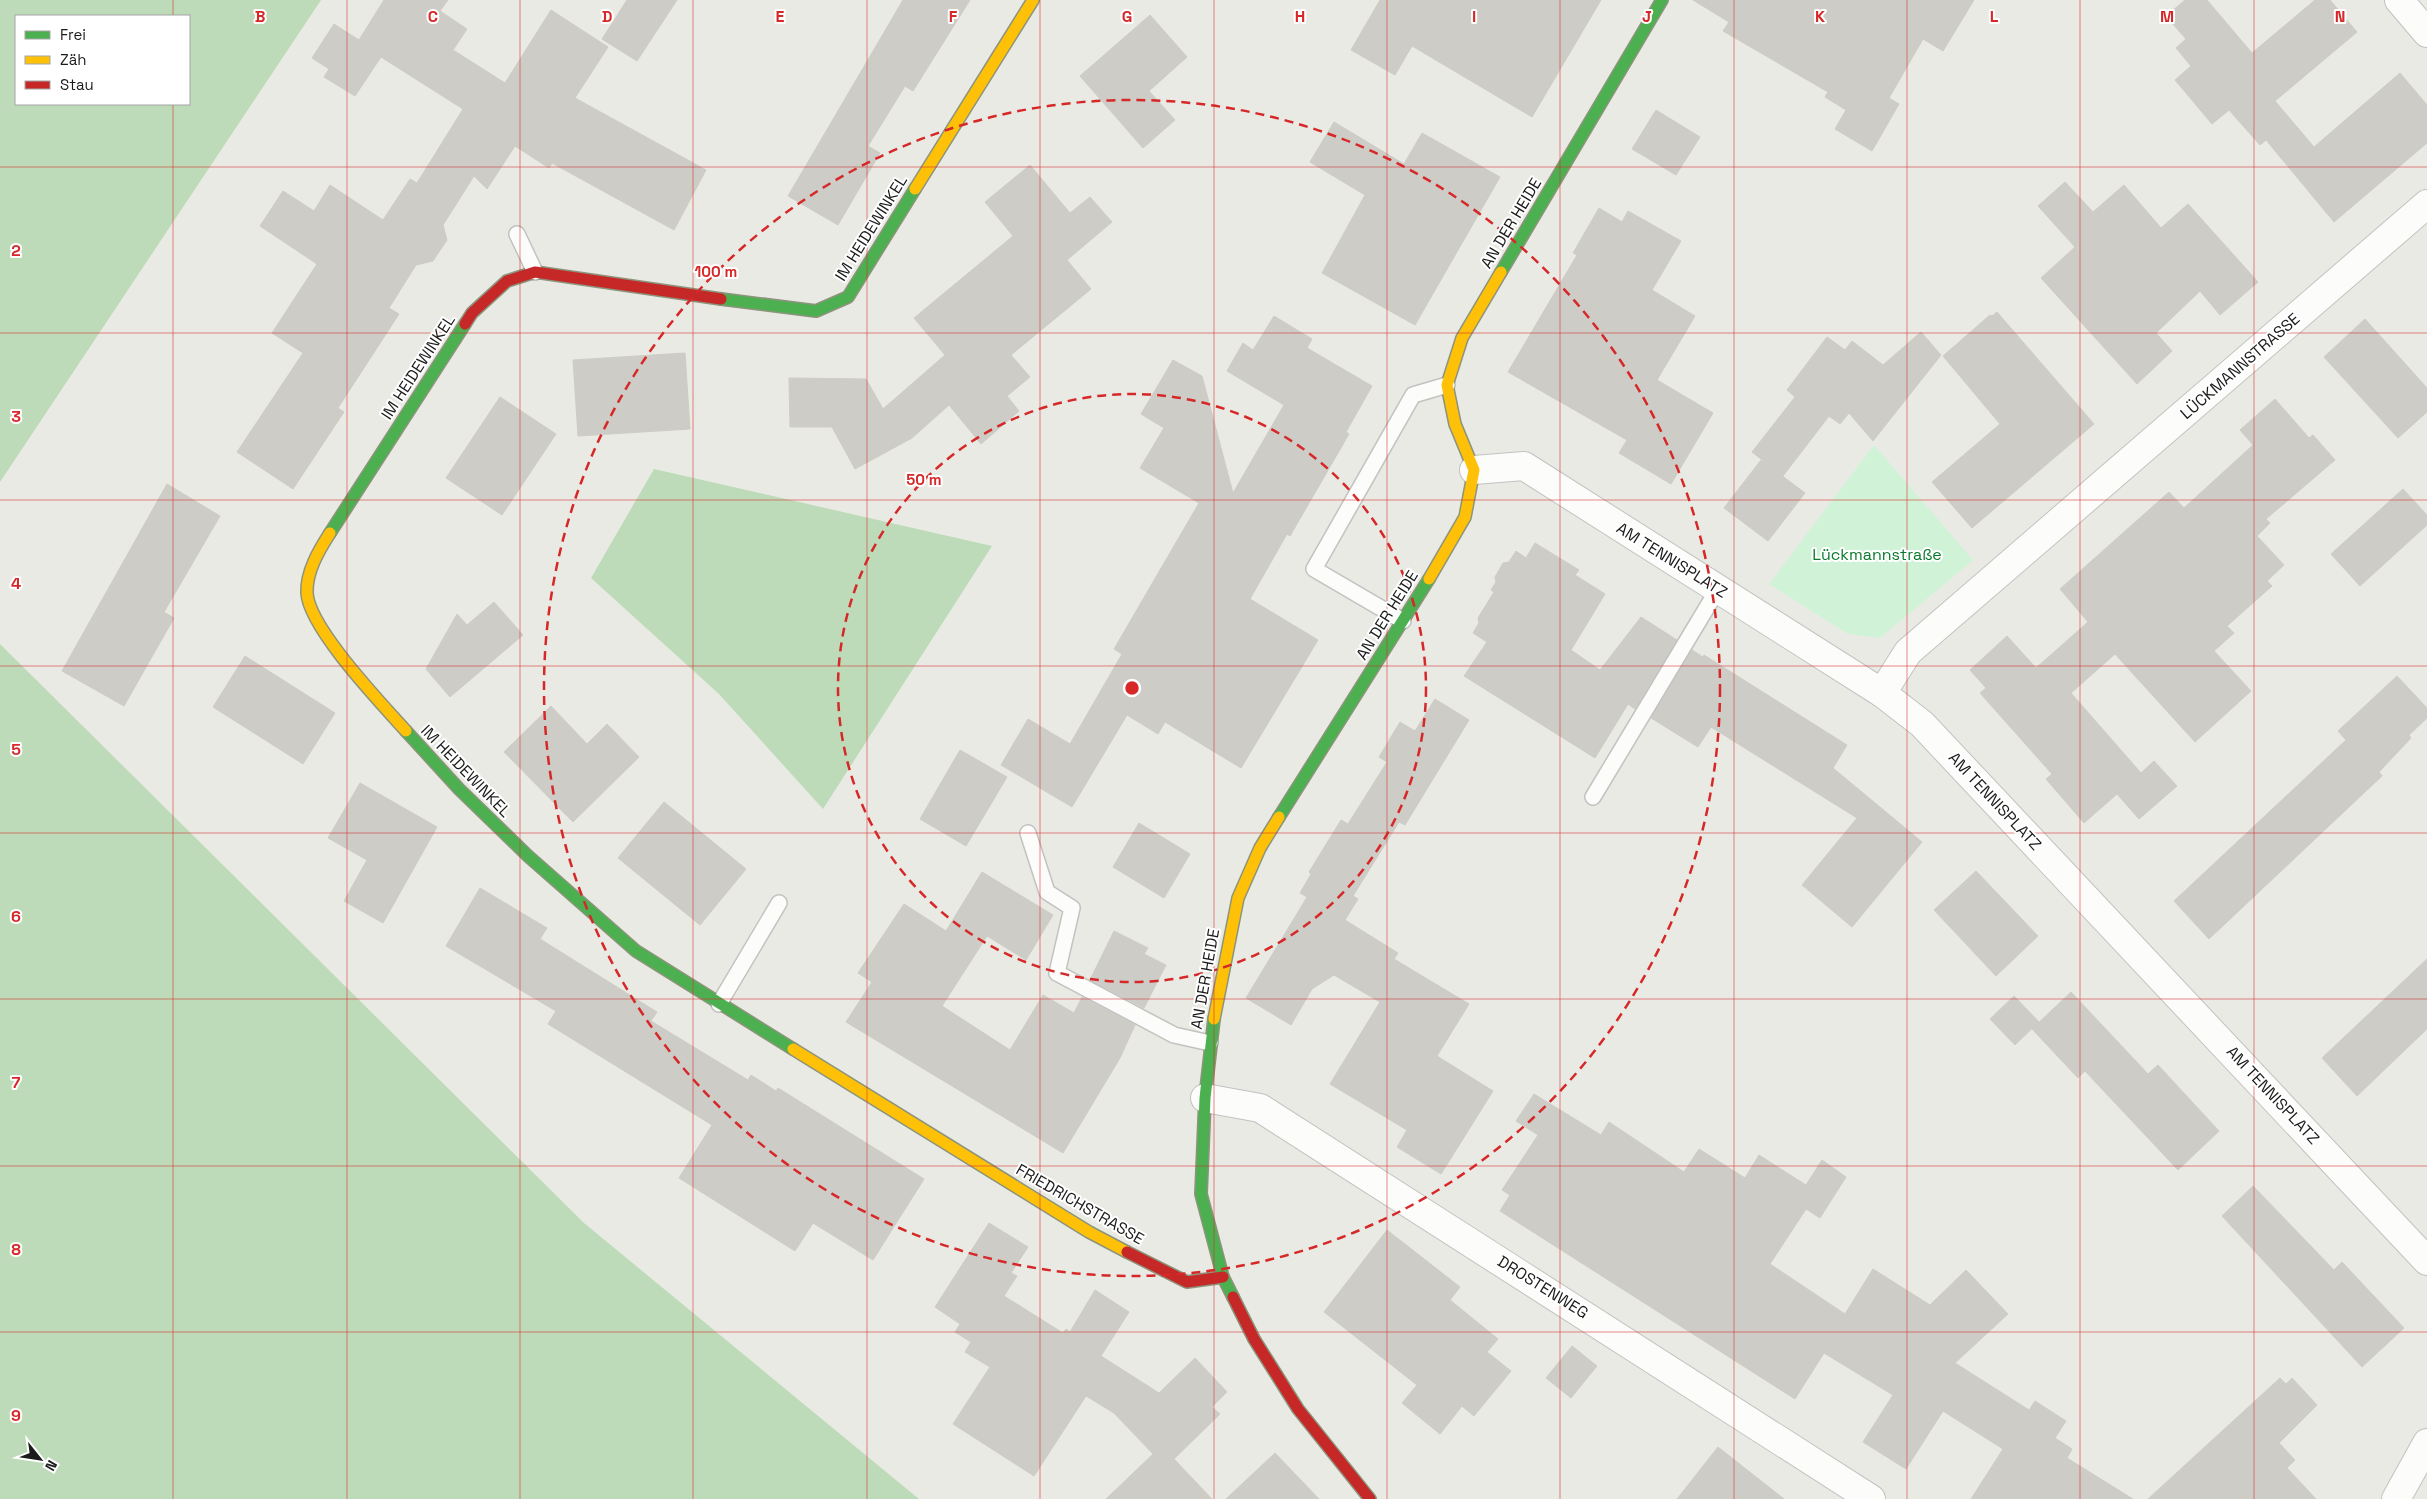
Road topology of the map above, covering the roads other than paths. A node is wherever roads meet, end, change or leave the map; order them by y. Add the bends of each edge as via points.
1 (1033, 0) edge
2 (1662, 0) edge
3 (2399, 0) edge
4 (2427, 33) edge
5 (2427, 204) edge
6 (517, 234) dead end
7 (535, 272) junction
8 (1447, 385) junction
9 (1474, 470) junction
10 (1718, 588) junction
11 (1403, 620) junction
12 (1882, 693) junction
13 (1593, 797) dead end
14 (1028, 833) dead end
15 (779, 903) dead end
16 (700, 992) joint
17 (719, 1004) junction
18 (1210, 1043) junction
19 (1205, 1098) junction
20 (2427, 1261) edge
21 (1223, 1277) junction
22 (2427, 1443) edge
23 (1370, 1499) edge
24 (1871, 1499) edge
25 (2396, 1499) edge

1 - 7 street, IM HEIDEWINKEL via 848,297 816,311
2 - 8 street, AN DER HEIDE via 1462,338
3 - 4 street
5 - 12 street, LÜCKMANNSTRASSE via 1908,652
6 - 7 lane
7 - 16 street, IM HEIDEWINKEL via 507,281 472,313 316,553 307,592 323,632 399,725 520,849 570,897 636,951
8 - 9 street, AN DER HEIDE via 1455,424
8 - 11 lane via 1413,394 1314,569
9 - 10 street, AM TENNISPLATZ via 1524,466
9 - 11 street, AN DER HEIDE via 1465,517
10 - 12 street, AM TENNISPLATZ
10 - 13 lane
11 - 18 street, AN DER HEIDE via 1256,856 1238,898
12 - 20 street, AM TENNISPLATZ via 1922,724
14 - 18 lane via 1047,892 1072,908 1057,973 1174,1035
15 - 17 lane
16 - 17 street, FRIEDRICHSTRASSE
17 - 21 street, FRIEDRICHSTRASSE via 1089,1232 1187,1282
18 - 19 street, AN DER HEIDE
19 - 21 street, AN DER HEIDE via 1201,1194
19 - 24 street, DROSTENWEG via 1260,1108
21 - 23 street via 1254,1338 1298,1409
22 - 25 street

